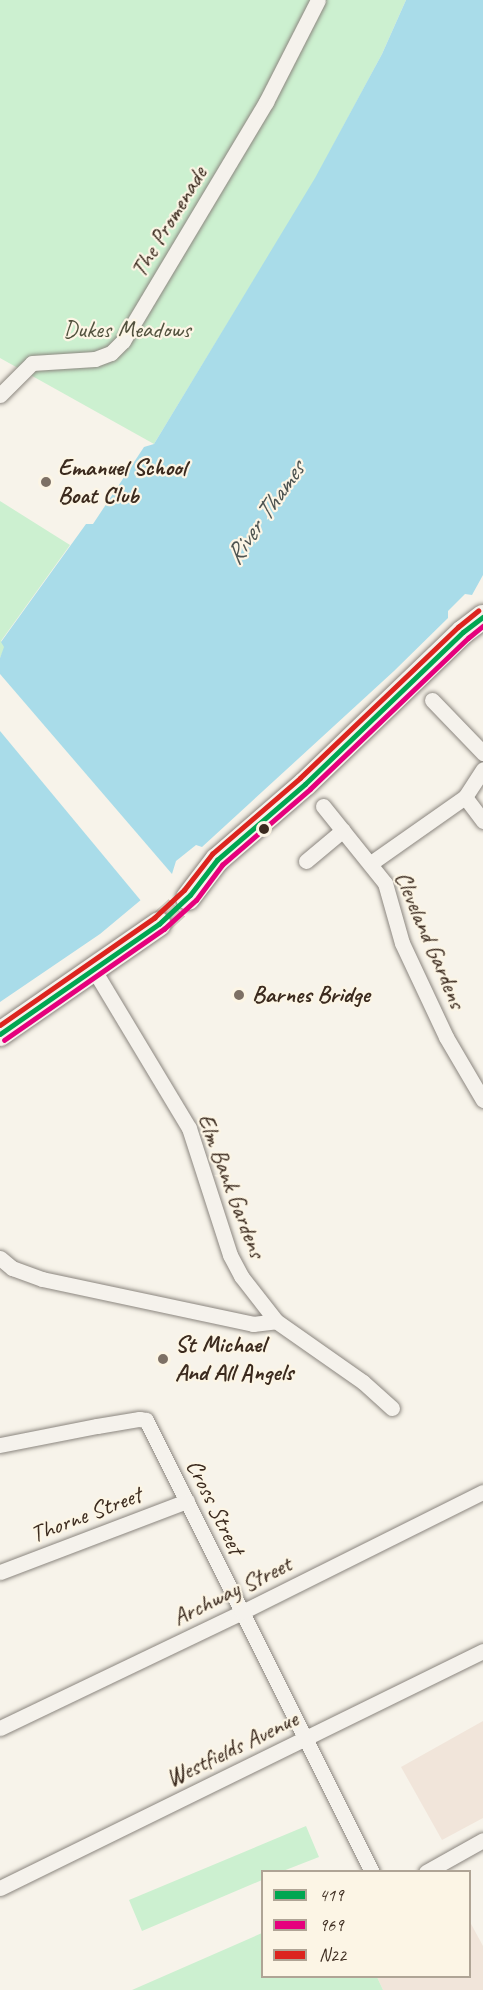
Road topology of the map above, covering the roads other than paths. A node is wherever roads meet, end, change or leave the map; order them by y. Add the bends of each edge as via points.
1 (318, 0) edge
2 (0, 395) edge
3 (483, 616) edge
4 (432, 700) dead end
5 (483, 753) edge
6 (483, 769) edge
7 (465, 797) junction
8 (323, 806) dead end
9 (483, 821) edge
10 (343, 830) junction
11 (306, 861) dead end
12 (371, 862) junction
13 (188, 898) tunnel mouth
14 (159, 924) tunnel mouth
15 (94, 970) junction
16 (0, 1034) edge
17 (483, 1100) edge
18 (0, 1258) edge
19 (276, 1321) junction
20 (392, 1408) dead end
21 (0, 1445) edge
22 (483, 1492) edge
23 (187, 1501) junction
24 (0, 1572) edge
25 (242, 1612) junction
26 (483, 1651) edge
27 (0, 1728) edge
28 (305, 1738) junction
29 (483, 1840) edge
30 (371, 1870) edge
31 (430, 1870) edge
32 (0, 1888) edge

1 - 2 street, The Promenade via 270,94 123,341 111,353 95,359 32,363
3 - 13 main road via 305,784 217,860
4 - 5 street
6 - 7 street
7 - 9 street
7 - 12 street
8 - 10 street, Cleveland Gardens
10 - 11 street
10 - 12 street, Cleveland Gardens
12 - 17 street, Cleveland Gardens via 385,883 402,943 446,1037
14 - 15 main road
15 - 16 main road
15 - 19 street, Elm Bank Gardens via 189,1128 230,1255
18 - 19 street via 12,1268 42,1279 252,1324
19 - 20 street, Elm Bank Gardens via 363,1382
21 - 23 street, Cross Street via 146,1420
22 - 25 street, Archway Street
23 - 24 street, Thorne Street
23 - 25 street, Cross Street
25 - 27 street, Archway Street
25 - 28 street, Cross Street
26 - 28 street, Westfields Avenue
28 - 30 street, Cross Street
28 - 32 street, Westfields Avenue
29 - 31 street

